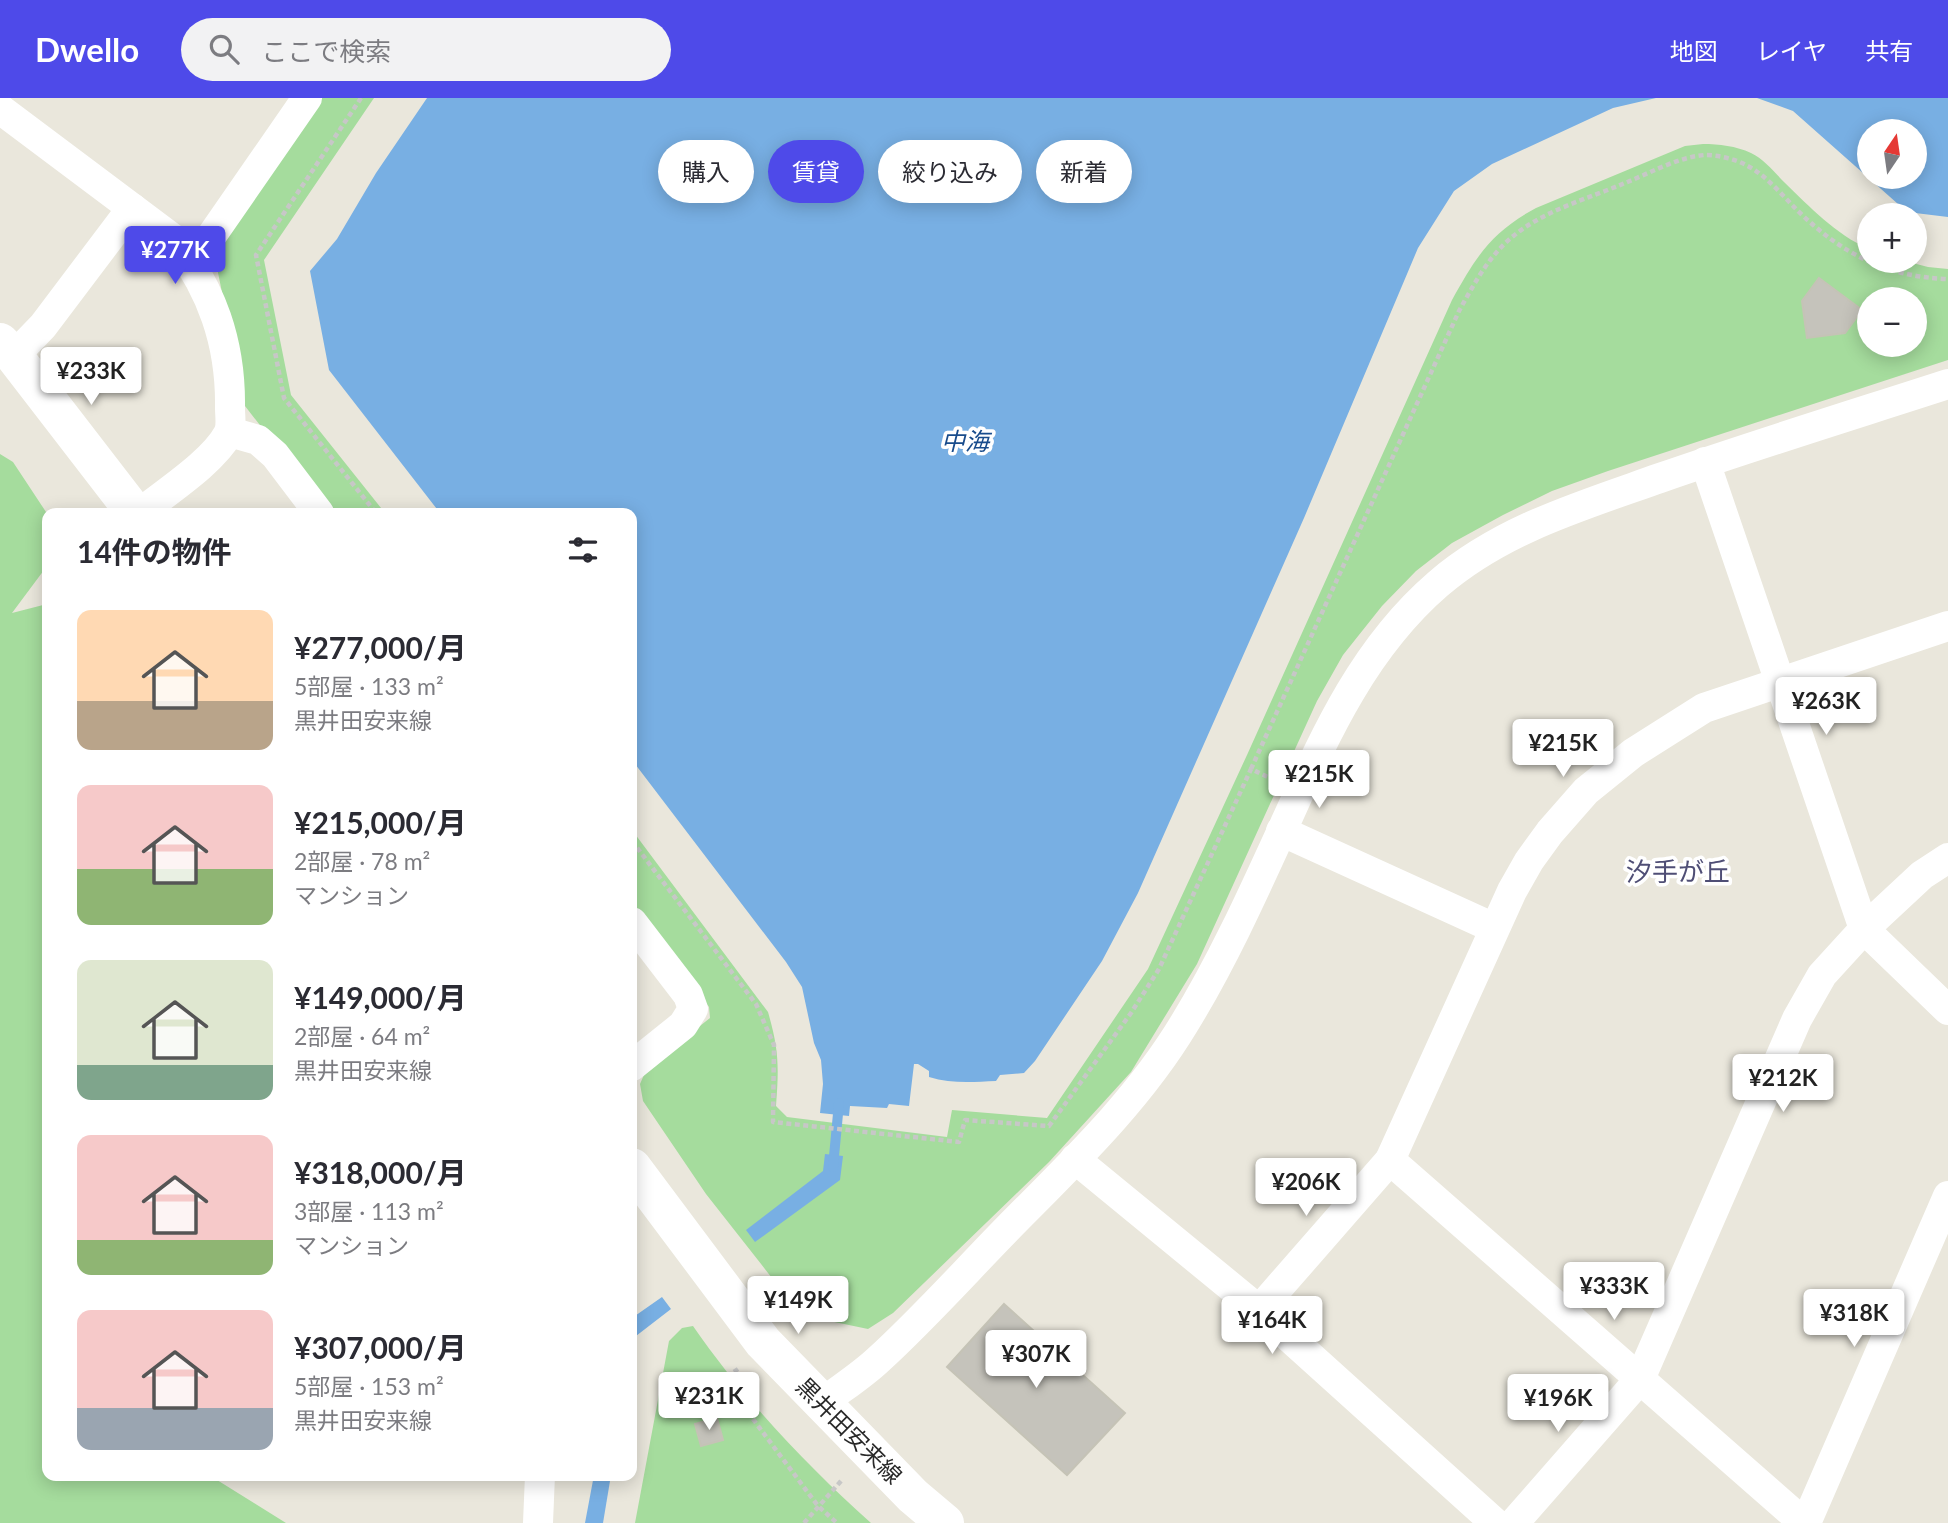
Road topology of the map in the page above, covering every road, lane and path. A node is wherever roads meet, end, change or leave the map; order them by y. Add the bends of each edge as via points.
1 (307, 98) edge
2 (361, 98) edge
3 (0, 109) edge
4 (132, 208) junction
5 (192, 264) junction
6 (1948, 279) edge
7 (7, 349) edge
8 (1948, 383) edge
9 (230, 432) junction
10 (1705, 462) junction
11 (131, 508) edge
12 (146, 508) edge
13 (314, 508) edge
14 (372, 508) edge
15 (1948, 626) edge
16 (1780, 681) junction
17 (1251, 769) junction
18 (1300, 791) junction
19 (1282, 831) junction
20 (637, 848) edge
21 (1948, 858) edge
22 (1494, 928) junction
23 (637, 929) edge
24 (1864, 929) junction
25 (1948, 1010) edge
26 (637, 1062) edge
27 (1075, 1159) junction
28 (1390, 1160) junction
29 (637, 1174) edge
30 (1948, 1196) edge
31 (1259, 1310) junction
32 (738, 1369) dead end
33 (1640, 1379) junction
34 (821, 1404) junction
35 (540, 1481) edge
36 (841, 1481) dead end
37 (818, 1506) junction
38 (538, 1523) edge
39 (804, 1523) edge
40 (836, 1523) edge
41 (945, 1523) edge
42 (1495, 1523) edge
43 (1514, 1523) edge
44 (1805, 1523) edge

1 - 5 street
2 - 14 path via 256,255 284,398
3 - 4 street
4 - 5 street via 172,238
4 - 7 street via 43,326
5 - 9 street via 216,310 231,382
6 - 17 path via 1864,261 1819,232 1747,165 1705,155 1681,160 1547,215 1510,238 1459,311
7 - 11 main road
8 - 10 street
9 - 12 street via 214,454
9 - 13 street via 258,440 275,455
10 - 16 street
10 - 18 street via 1548,517 1474,557 1440,583 1405,614 1378,647
15 - 16 street
16 - 22 street via 1704,708 1633,753 1586,791 1529,861
16 - 24 street
17 - 18 path
17 - 20 path via 1159,969 1049,1126 964,1120 959,1142 773,1122 774,1045 756,1004
18 - 19 street
19 - 22 street
19 - 27 street via 1184,1024 1125,1106
21 - 24 street via 1922,875
22 - 28 street
23 - 26 street via 688,995 693,1009 683,1025
24 - 25 street
24 - 33 street via 1822,975 1797,1020
27 - 31 street
27 - 34 street via 877,1362
28 - 31 street
28 - 33 street
29 - 34 main road, 黒井田安来線 via 763,1342
30 - 44 street
31 - 42 street
32 - 37 path via 723,1379
33 - 43 street
33 - 44 street
34 - 41 main road, 黒井田安来線
35 - 38 street
36 - 37 path
37 - 39 path
37 - 40 path

